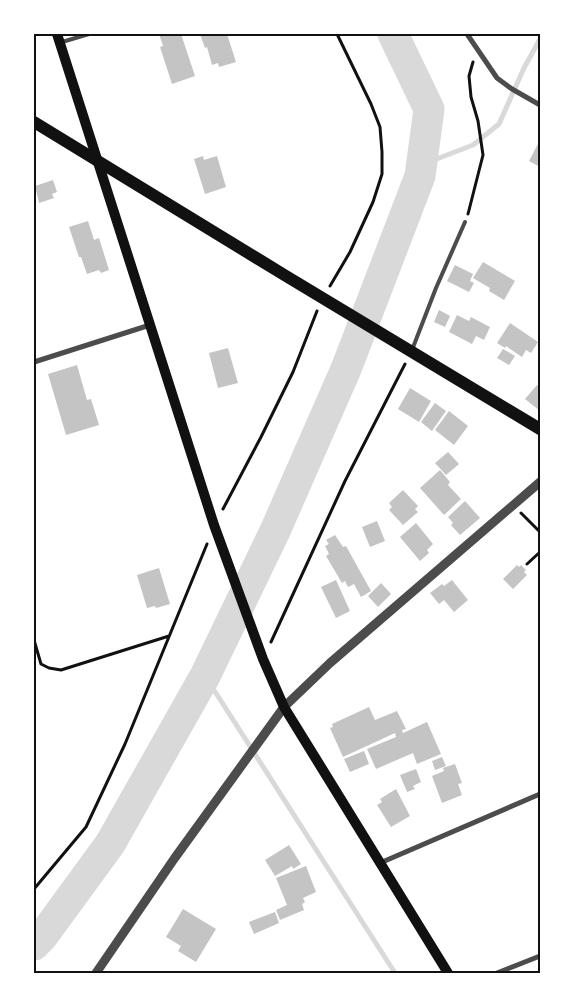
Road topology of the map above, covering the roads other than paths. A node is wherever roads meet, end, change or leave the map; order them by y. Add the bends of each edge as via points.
1 (88, 34) edge
2 (467, 34) edge
3 (58, 38) edge
4 (540, 105) edge
5 (34, 122) edge
6 (98, 161) junction
7 (465, 222) road end
8 (150, 325) junction
9 (412, 352) junction
10 (34, 362) edge
11 (540, 428) edge
12 (540, 482) edge
13 (284, 708) junction
14 (540, 794) edge
15 (380, 862) junction
16 (540, 956) edge
17 (96, 973) edge
18 (448, 973) edge
19 (497, 973) edge

1 - 3 lane
2 - 4 street via 497,78
3 - 6 main road
5 - 6 main road
6 - 8 main road
6 - 9 main road
7 - 9 lane
8 - 10 street
8 - 13 main road via 218,537
9 - 11 main road
12 - 13 street via 330,663
13 - 15 main road
13 - 17 street
14 - 15 street
15 - 18 main road
16 - 19 street

